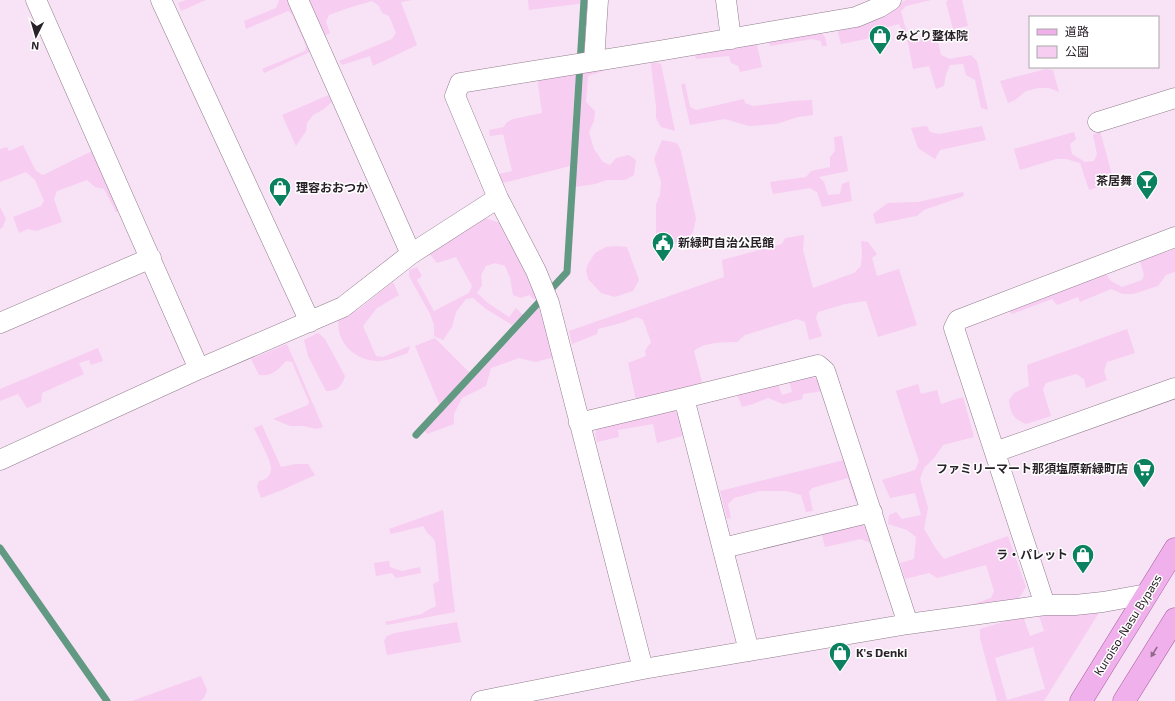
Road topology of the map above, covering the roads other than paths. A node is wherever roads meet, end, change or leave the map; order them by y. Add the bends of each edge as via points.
1 (36, 0) edge
2 (161, 0) edge
3 (298, 0) edge
4 (598, 0) edge
5 (726, 0) edge
6 (892, 0) edge
7 (864, 6) edge
8 (731, 39) junction
9 (594, 61) junction
10 (1175, 98) edge
11 (1098, 122) dead end
12 (498, 198) junction
13 (1175, 238) edge
14 (410, 254) junction
15 (151, 258) junction
16 (310, 322) junction
17 (0, 323) edge
18 (199, 369) junction
19 (1175, 388) edge
20 (684, 398) junction
21 (579, 423) junction
22 (995, 452) junction
23 (0, 460) edge
24 (872, 512) junction
25 (723, 548) junction
26 (1175, 550) edge
27 (1147, 594) junction
28 (1046, 605) junction
29 (1175, 619) edge
30 (908, 624) junction
31 (750, 651) junction
32 (643, 669) junction
33 (481, 701) edge
34 (1081, 701) edge
35 (1124, 701) edge

1 - 15 street
2 - 16 street
3 - 14 street
4 - 9 street
5 - 8 street
6 - 7 street via 880,7
7 - 8 street via 856,17
8 - 9 street
9 - 12 street via 460,83 455,96
10 - 11 street
12 - 14 street
12 - 21 street via 536,271 548,303
13 - 22 street via 958,320 954,328
14 - 16 street via 343,307
15 - 17 street
15 - 18 street
16 - 18 street
18 - 23 street
19 - 22 street
20 - 21 street
20 - 24 street via 818,365 825,371
20 - 25 street
21 - 32 street
22 - 28 street
24 - 25 street
24 - 30 street
25 - 31 street
26 - 27 main road, Kuroiso-Nasu Bypass
27 - 28 street via 1103,602
27 - 34 main road, Kuroiso-Nasu Bypass
28 - 30 street
29 -> 35 main road
30 - 31 street
31 - 32 street
32 - 33 street

